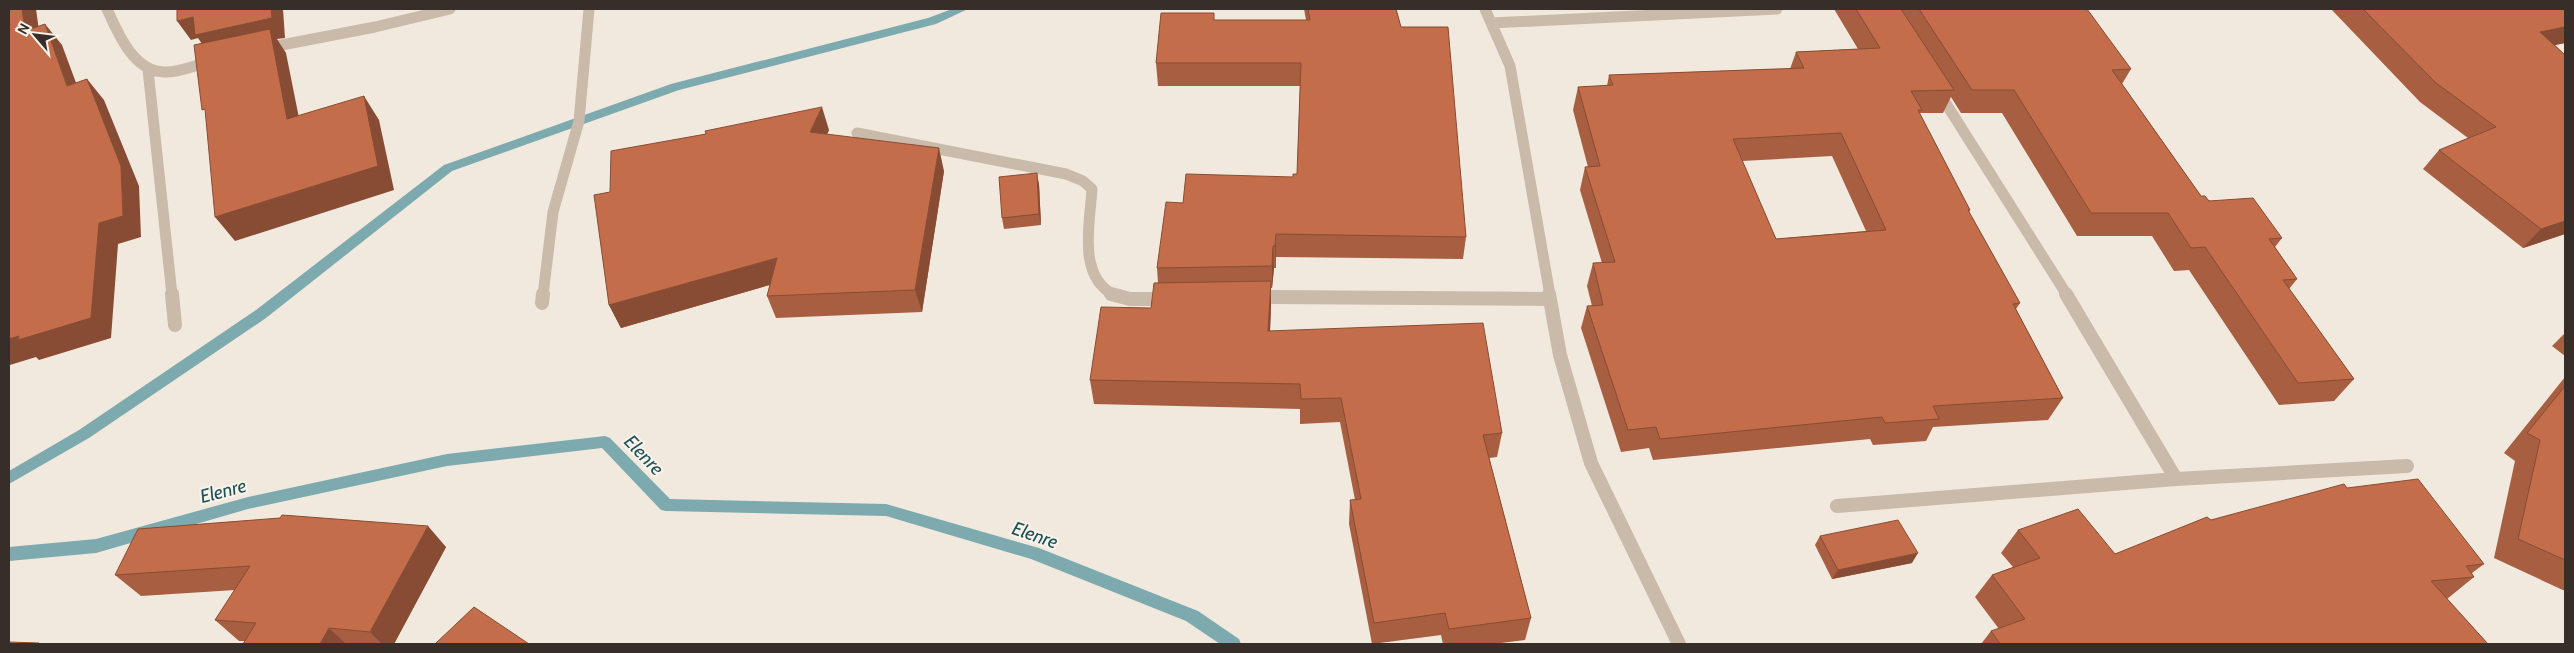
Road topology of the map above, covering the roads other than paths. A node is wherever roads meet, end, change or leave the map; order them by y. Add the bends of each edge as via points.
1 (108, 9) edge
2 (450, 9) edge
3 (589, 9) edge
4 (1485, 9) edge
5 (1777, 9) edge
6 (1491, 23) junction
7 (250, 52) edge
8 (222, 59) edge
9 (148, 70) junction
10 (1929, 76) edge
11 (857, 133) dead end
12 (1245, 297) edge
13 (1185, 298) edge
14 (1550, 299) junction
15 (542, 304) dead end
16 (175, 325) dead end
17 (2407, 466) dead end
18 (2176, 479) junction
19 (1837, 506) dead end
20 (1679, 644) edge

1 - 9 street via 117,30
2 - 7 street
3 - 15 street via 579,121 553,212
4 - 6 street
5 - 6 street
6 - 14 street via 1510,66
8 - 9 street via 164,72
9 - 16 street
10 - 18 street via 2062,287
11 - 13 street via 1066,174 1083,181 1092,189 1091,254 1095,279 1099,284 1116,297 1135,300
12 - 14 street
14 - 20 street via 1560,354 1592,463
17 - 18 street
18 - 19 street

